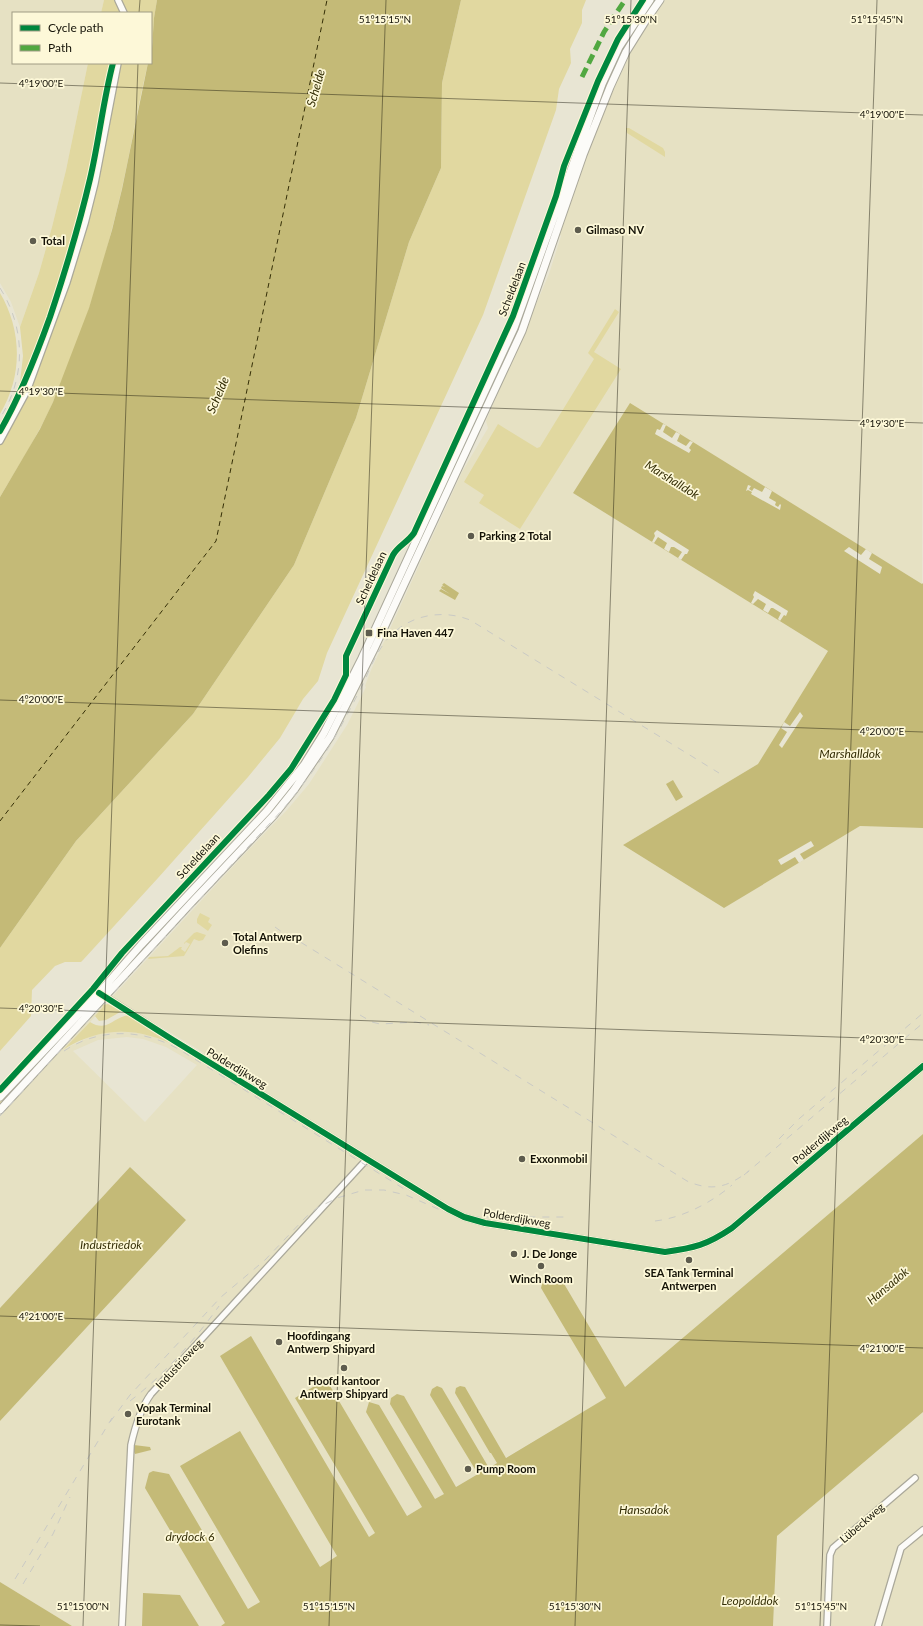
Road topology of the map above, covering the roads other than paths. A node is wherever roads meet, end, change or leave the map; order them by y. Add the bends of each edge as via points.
1 (118, 0) edge
2 (650, 0) edge
3 (660, 0) edge
4 (124, 12) edge
5 (118, 64) edge
6 (580, 154) junction
7 (0, 441) edge
8 (365, 659) junction
9 (189, 894) junction
10 (198, 896) junction
11 (141, 945) junction
12 (147, 951) junction
13 (102, 995) junction
14 (923, 1066) edge
15 (0, 1098) edge
16 (0, 1110) edge
17 (367, 1159) junction
18 (915, 1478) dead end
19 (923, 1530) edge
20 (122, 1626) edge
21 (827, 1626) edge
22 (878, 1626) edge

1 - 4 street
2 - 6 main road, Scheldelaan via 619,47 602,84
3 - 6 main road, Scheldelaan via 626,52
5 - 7 street via 85,223 67,282 27,391
6 - 8 main road, Scheldelaan via 544,258
8 - 9 main road, Scheldelaan via 304,765 268,811
8 - 10 main road, Scheldelaan via 330,737 294,790
9 - 10 main road
9 - 11 main road, Scheldelaan
10 - 12 main road, Scheldelaan
11 - 12 main road
11 - 13 main road, Scheldelaan
12 - 13 main road, Scheldelaan
13 - 15 main road, Scheldelaan
13 - 16 main road, Scheldelaan
13 - 17 street, Polderdijkweg
14 - 17 street, Polderdijkweg via 732,1228 712,1241 691,1248 665,1252 556,1236 464,1217
17 - 20 street, Industrieweg via 144,1404 131,1445
18 - 21 street, Lübeckweg via 833,1548 830,1555
19 - 22 street via 901,1548

